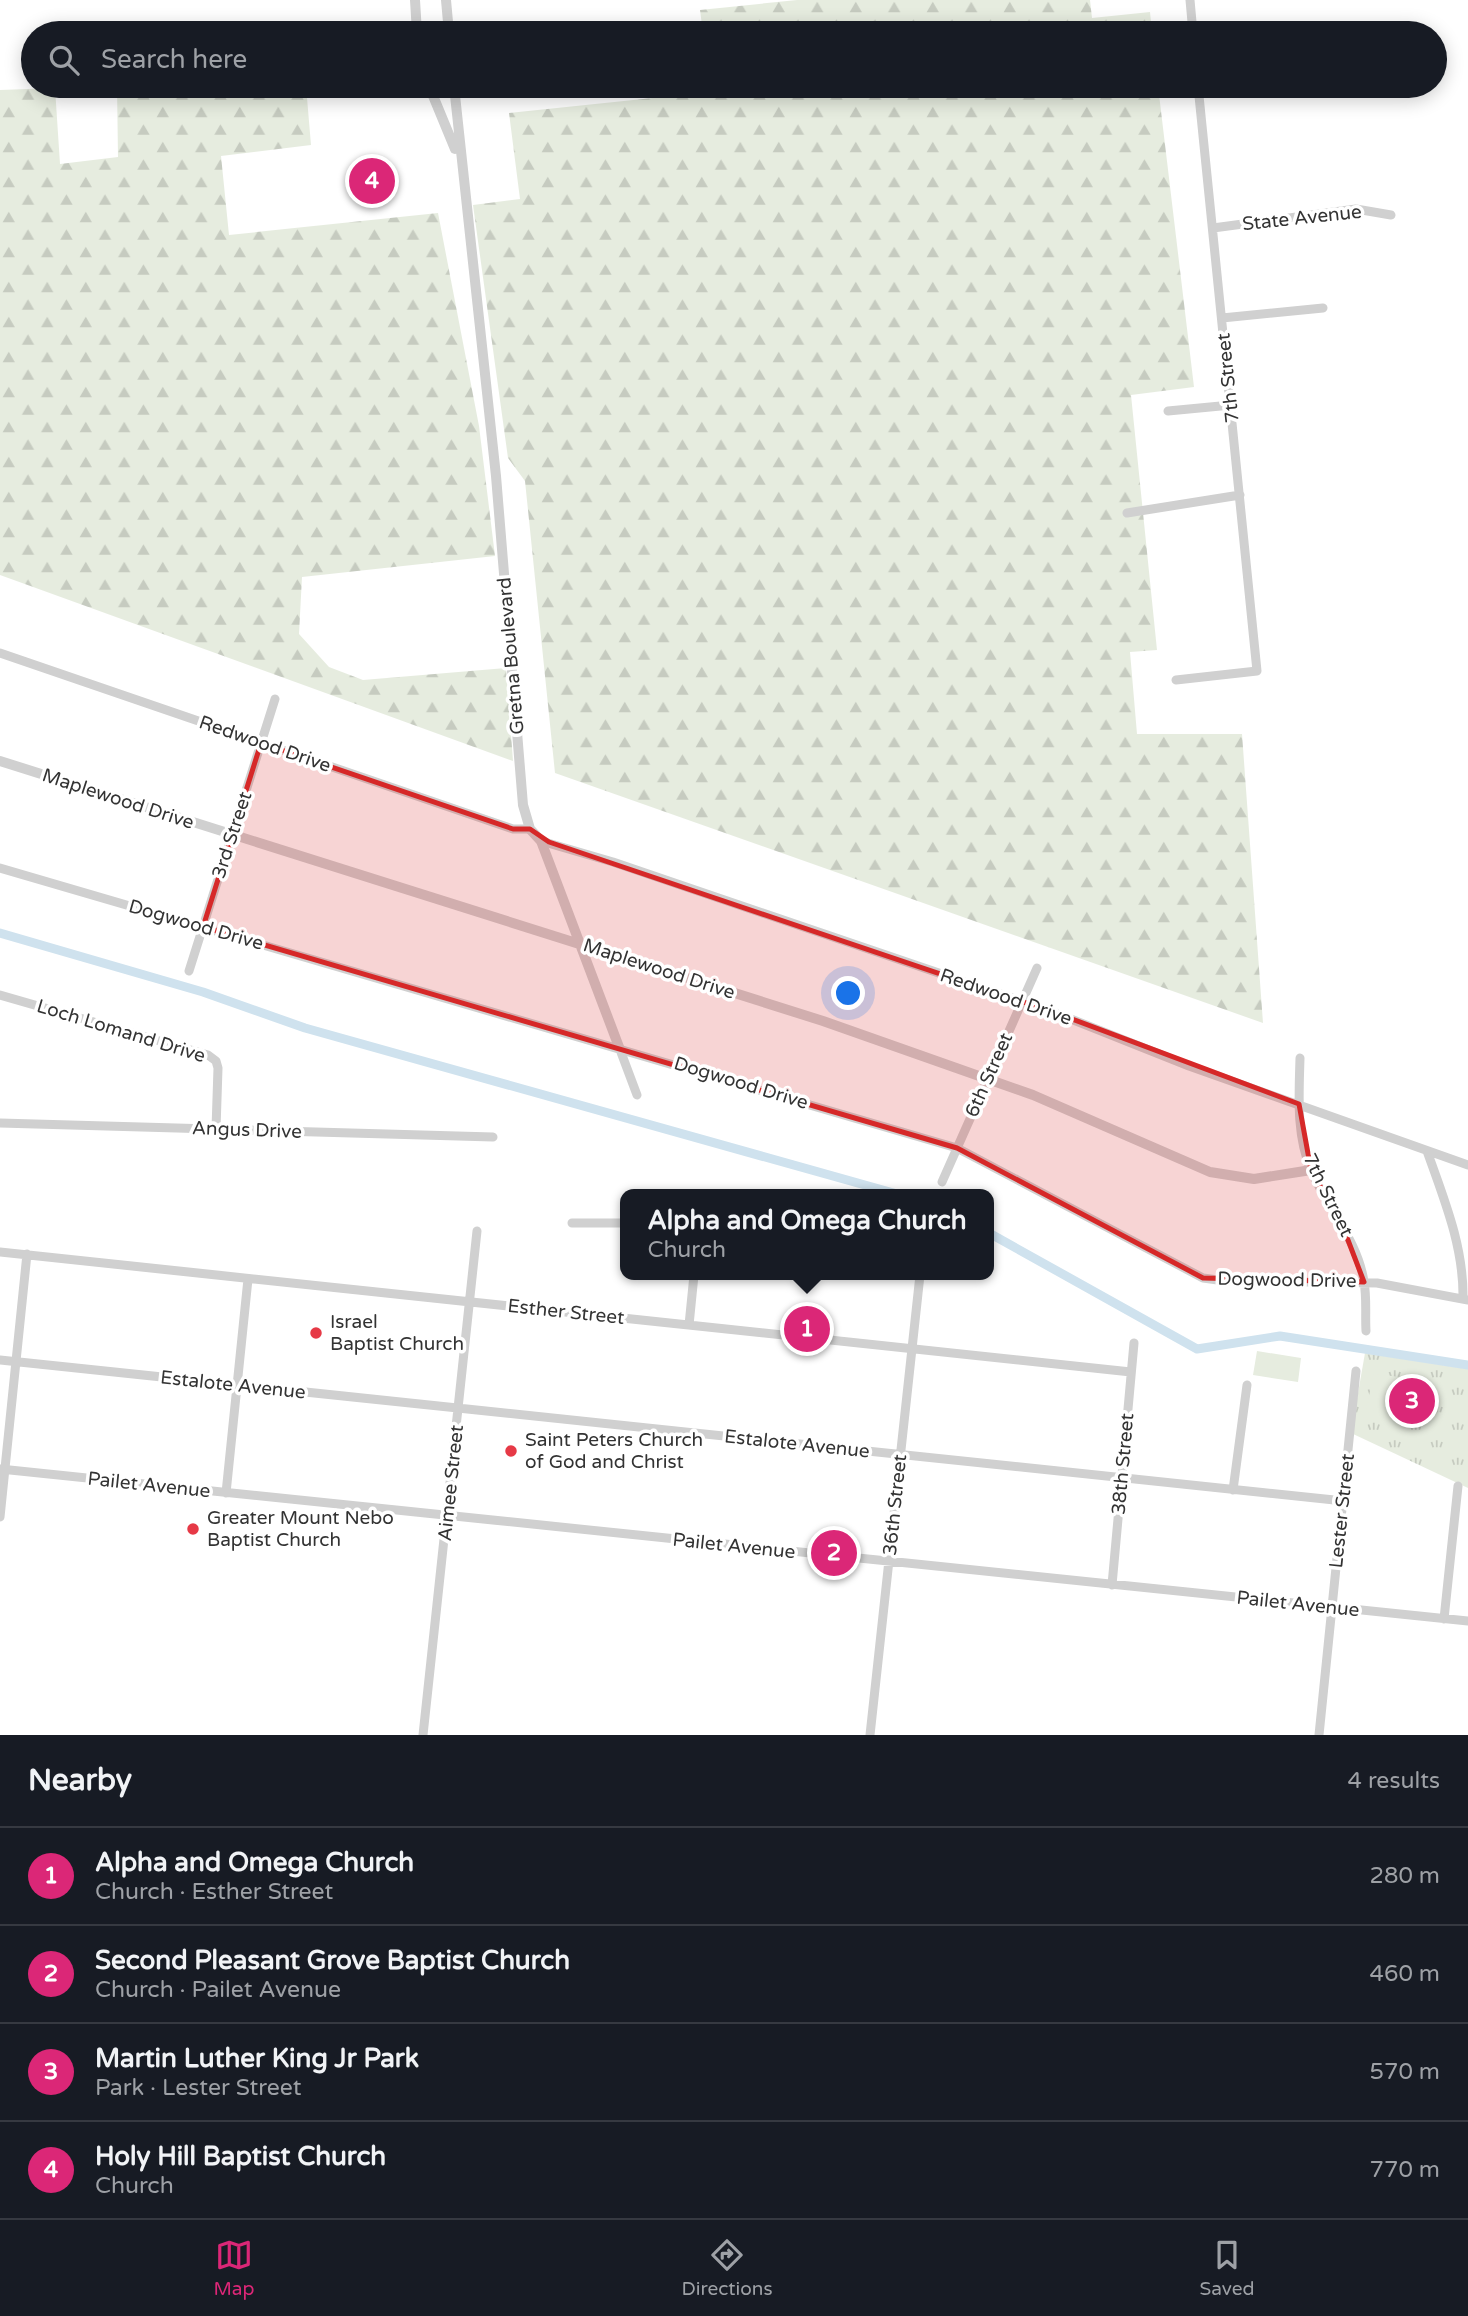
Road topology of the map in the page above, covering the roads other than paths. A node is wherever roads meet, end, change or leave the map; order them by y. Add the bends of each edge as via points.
1 (415, 0) edge
2 (446, 0) edge
3 (1189, 0) edge
4 (416, 21) edge
5 (448, 21) edge
6 (1192, 21) edge
7 (434, 98) edge
8 (455, 98) edge
9 (1199, 98) edge
10 (464, 196) junction
11 (1391, 215) dead end
12 (1213, 228) junction
13 (1323, 308) dead end
14 (1222, 318) junction
15 (1231, 405) junction
16 (1168, 411) dead end
17 (1240, 495) junction
18 (1127, 513) dead end
19 (0, 653) edge
20 (1176, 680) dead end
21 (275, 699) dead end
22 (261, 743) junction
23 (0, 761) edge
24 (530, 829) junction
25 (232, 835) junction
26 (541, 841) junction
27 (0, 868) edge
28 (203, 928) junction
29 (582, 944) junction
30 (1037, 968) dead end
31 (189, 971) dead end
32 (0, 995) edge
33 (1022, 1001) junction
34 (619, 1047) junction
35 (1300, 1058) dead end
36 (988, 1079) junction
37 (637, 1095) dead end
38 (1299, 1104) junction
39 (0, 1123) edge
40 (216, 1129) junction
41 (493, 1138) dead end
42 (957, 1148) junction
43 (1427, 1151) junction
44 (1468, 1165) edge
45 (1311, 1170) junction
46 (942, 1182) dead end
47 (572, 1223) dead end
48 (620, 1223) edge
49 (477, 1231) dead end
50 (0, 1252) edge
51 (27, 1254) junction
52 (248, 1279) junction
53 (694, 1280) edge
54 (919, 1280) edge
55 (1364, 1282) junction
56 (1466, 1299) edge
57 (470, 1302) junction
58 (689, 1325) junction
59 (1366, 1331) dead end
60 (1134, 1343) dead end
61 (912, 1348) junction
62 (0, 1360) edge
63 (16, 1362) junction
64 (1356, 1371) dead end
65 (1131, 1372) junction
66 (238, 1385) junction
67 (1247, 1385) dead end
68 (458, 1409) junction
69 (900, 1454) junction
70 (3, 1469) edge
71 (1122, 1478) junction
72 (1458, 1486) dead end
73 (1233, 1490) junction
74 (226, 1493) junction
75 (1344, 1501) junction
76 (448, 1516) junction
77 (0, 1517) edge
78 (889, 1562) junction
79 (1112, 1585) junction
80 (1332, 1608) junction
81 (1444, 1619) junction
82 (1468, 1621) edge
83 (423, 1735) edge
84 (870, 1735) edge
85 (1318, 1735) edge

1 - 4 street
2 - 5 street
3 - 6 street
7 - 10 street, Gretna Boulevard via 451,135
8 - 10 street, Gretna Boulevard
9 - 12 street, 7th Street
10 - 24 street, Gretna Boulevard via 496,476 523,805
11 - 12 street, State Avenue via 1356,209
12 - 14 street, 7th Street
13 - 14 street
14 - 15 street, 7th Street
15 - 16 street
15 - 17 street, 7th Street
17 - 18 street
17 - 20 street, 7th Street via 1257,671
19 - 22 street, Redwood Drive
21 - 22 street, 3rd Street
22 - 24 street, Redwood Drive via 513,829
22 - 25 street, 3rd Street
23 - 25 street, Maplewood Drive
24 - 26 street, Gretna Boulevard
25 - 28 street, 3rd Street
25 - 29 street, Maplewood Drive
26 - 29 street, Gretna Boulevard
26 - 33 street, Redwood Drive
27 - 28 street, Dogwood Drive
28 - 31 street, 3rd Street
28 - 34 street, Dogwood Drive
29 - 34 street, Gretna Boulevard
29 - 36 street, Maplewood Drive
30 - 33 street, 6th Street
32 - 40 street, Loch Lomand Drive via 208,1055 218,1068
33 - 36 street, 6th Street
33 - 38 street, Redwood Drive
34 - 37 street, Gretna Boulevard
34 - 42 street, Dogwood Drive
35 - 38 street, 7th Street
36 - 42 street, 6th Street
36 - 45 street, Maplewood Drive via 1210,1172 1254,1179
38 - 43 street, Redwood Drive
38 - 45 street, 7th Street
39 - 40 street, Angus Drive
40 - 41 street, Angus Drive
42 - 46 street, 6th Street
42 - 55 street, Dogwood Drive via 1203,1278
43 - 44 street, Redwood Drive
43 - 56 street via 1450,1217
45 - 55 street, 7th Street via 1343,1227
47 - 48 street
49 - 57 street, Aimee Street
50 - 51 street, Esther Street
51 - 52 street, Esther Street
51 - 63 street
52 - 57 street, Esther Street
52 - 66 street
53 - 58 street
54 - 61 street, 36th Street
55 - 56 street, Dogwood Drive
55 - 59 street, 7th Street
57 - 58 street, Esther Street
57 - 68 street, Aimee Street
58 - 61 street, Esther Street
60 - 65 street, 38th Street
61 - 65 street, Esther Street
61 - 69 street, 36th Street
62 - 63 street, Estalote Avenue
63 - 66 street, Estalote Avenue
63 - 70 street
64 - 75 street, Lester Street
65 - 71 street, 38th Street
66 - 68 street, Estalote Avenue
66 - 74 street
67 - 73 street
68 - 69 street, Estalote Avenue
68 - 76 street, Aimee Street
69 - 71 street, Estalote Avenue
69 - 78 street, 36th Street
70 - 74 street, Pailet Avenue
70 - 77 street
71 - 73 street, Estalote Avenue
71 - 79 street, 38th Street
72 - 81 street
73 - 75 street, Estalote Avenue
74 - 76 street, Pailet Avenue
75 - 80 street, Lester Street
76 - 78 street, Pailet Avenue
76 - 83 street, Aimee Street
78 - 79 street, Pailet Avenue
78 - 84 street, 36th Street
79 - 80 street, Pailet Avenue
80 - 81 street, Pailet Avenue
80 - 85 street, Lester Street
81 - 82 street, Pailet Avenue

